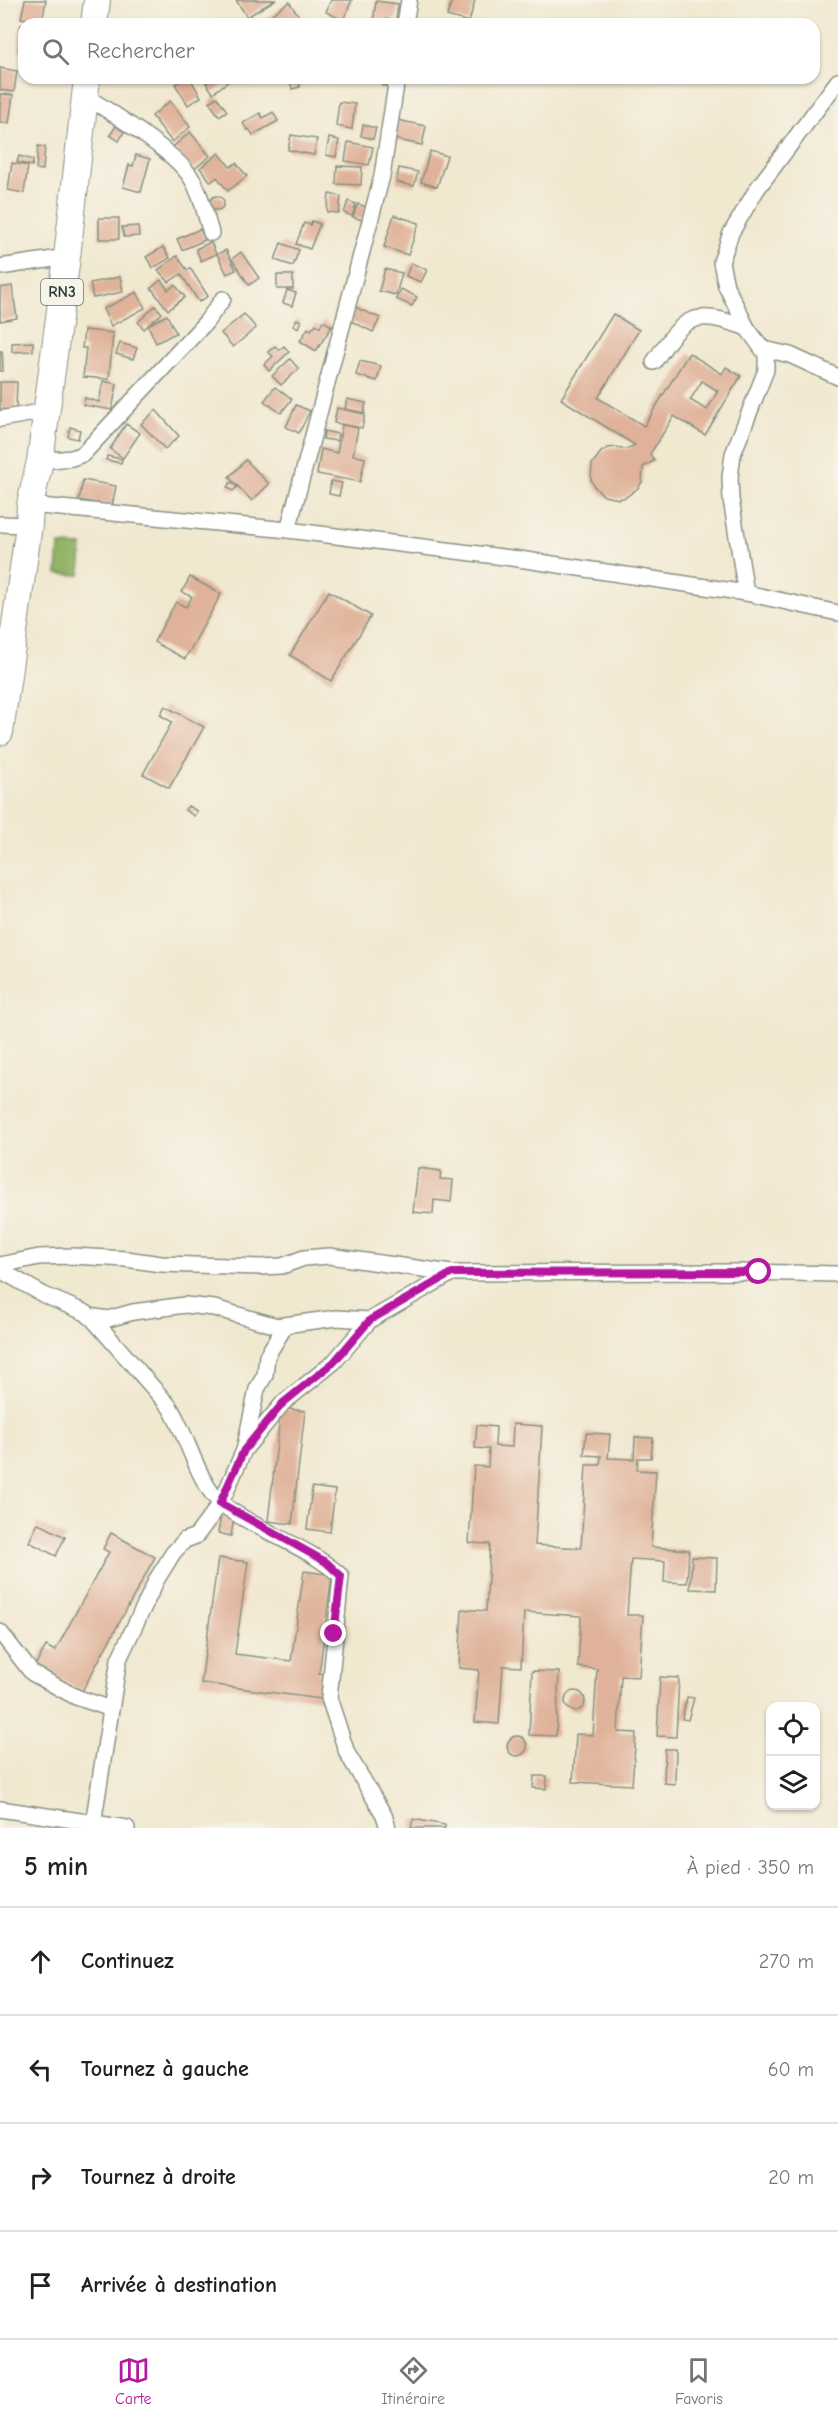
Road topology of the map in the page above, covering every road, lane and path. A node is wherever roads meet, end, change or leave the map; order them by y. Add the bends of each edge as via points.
1 (97, 0) edge
2 (409, 0) edge
3 (95, 18) edge
4 (406, 18) edge
5 (838, 81) edge
6 (396, 84) edge
7 (93, 94) edge
8 (211, 233) dead end
9 (67, 257) junction
10 (0, 267) edge
11 (223, 299) dead end
12 (747, 328) junction
13 (764, 349) junction
14 (654, 362) dead end
15 (838, 377) edge
16 (46, 411) junction
17 (0, 419) edge
18 (40, 461) junction
19 (30, 515) junction
20 (0, 524) edge
21 (288, 530) junction
22 (746, 593) junction
23 (838, 613) edge
24 (7, 626) edge
25 (0, 732) edge
26 (0, 1265) edge
27 (0, 1270) edge
28 (452, 1273) junction
29 (838, 1274) edge
30 (89, 1316) junction
31 (370, 1320) junction
32 (285, 1326) junction
33 (244, 1450) junction
34 (220, 1503) junction
35 (0, 1632) edge
36 (111, 1709) junction
37 (0, 1809) edge
38 (93, 1824) junction
39 (127, 1828) edge
40 (388, 1828) edge

1 - 3 highway
2 - 4 street
5 - 12 street via 757,189 731,233 721,262 726,286
6 - 21 street via 382,176
7 - 8 street via 189,174
7 - 9 highway, RN3 via 83,122
9 - 10 street
9 - 16 highway, RN3
11 - 18 street via 216,312 83,454
12 - 13 street
12 - 14 street via 719,317 686,323 676,330
13 - 15 street via 790,355
13 - 22 street via 766,370 733,454 730,477
16 - 17 street
16 - 18 highway, RN3
18 - 19 highway, RN3
19 - 20 street
19 - 21 street
19 - 24 highway, RN3
21 - 22 street
22 - 23 street
24 - 25 highway, RN3
26 - 28 street via 39,1257 73,1256 261,1267 329,1256
27 - 30 street
28 - 29 street
28 - 31 street
30 - 32 street via 108,1319 185,1305 214,1308
30 - 34 street via 169,1406 203,1478
31 - 32 street via 336,1318
31 - 33 street via 334,1362 283,1403
32 - 33 street via 267,1356
33 - 34 street
34 - 36 street via 196,1536 185,1540 173,1553 157,1579 119,1659
34 - 40 street via 326,1562 341,1576 329,1698 347,1753
35 - 36 street via 32,1672 76,1697
36 - 38 street
37 - 38 street
38 - 39 street

